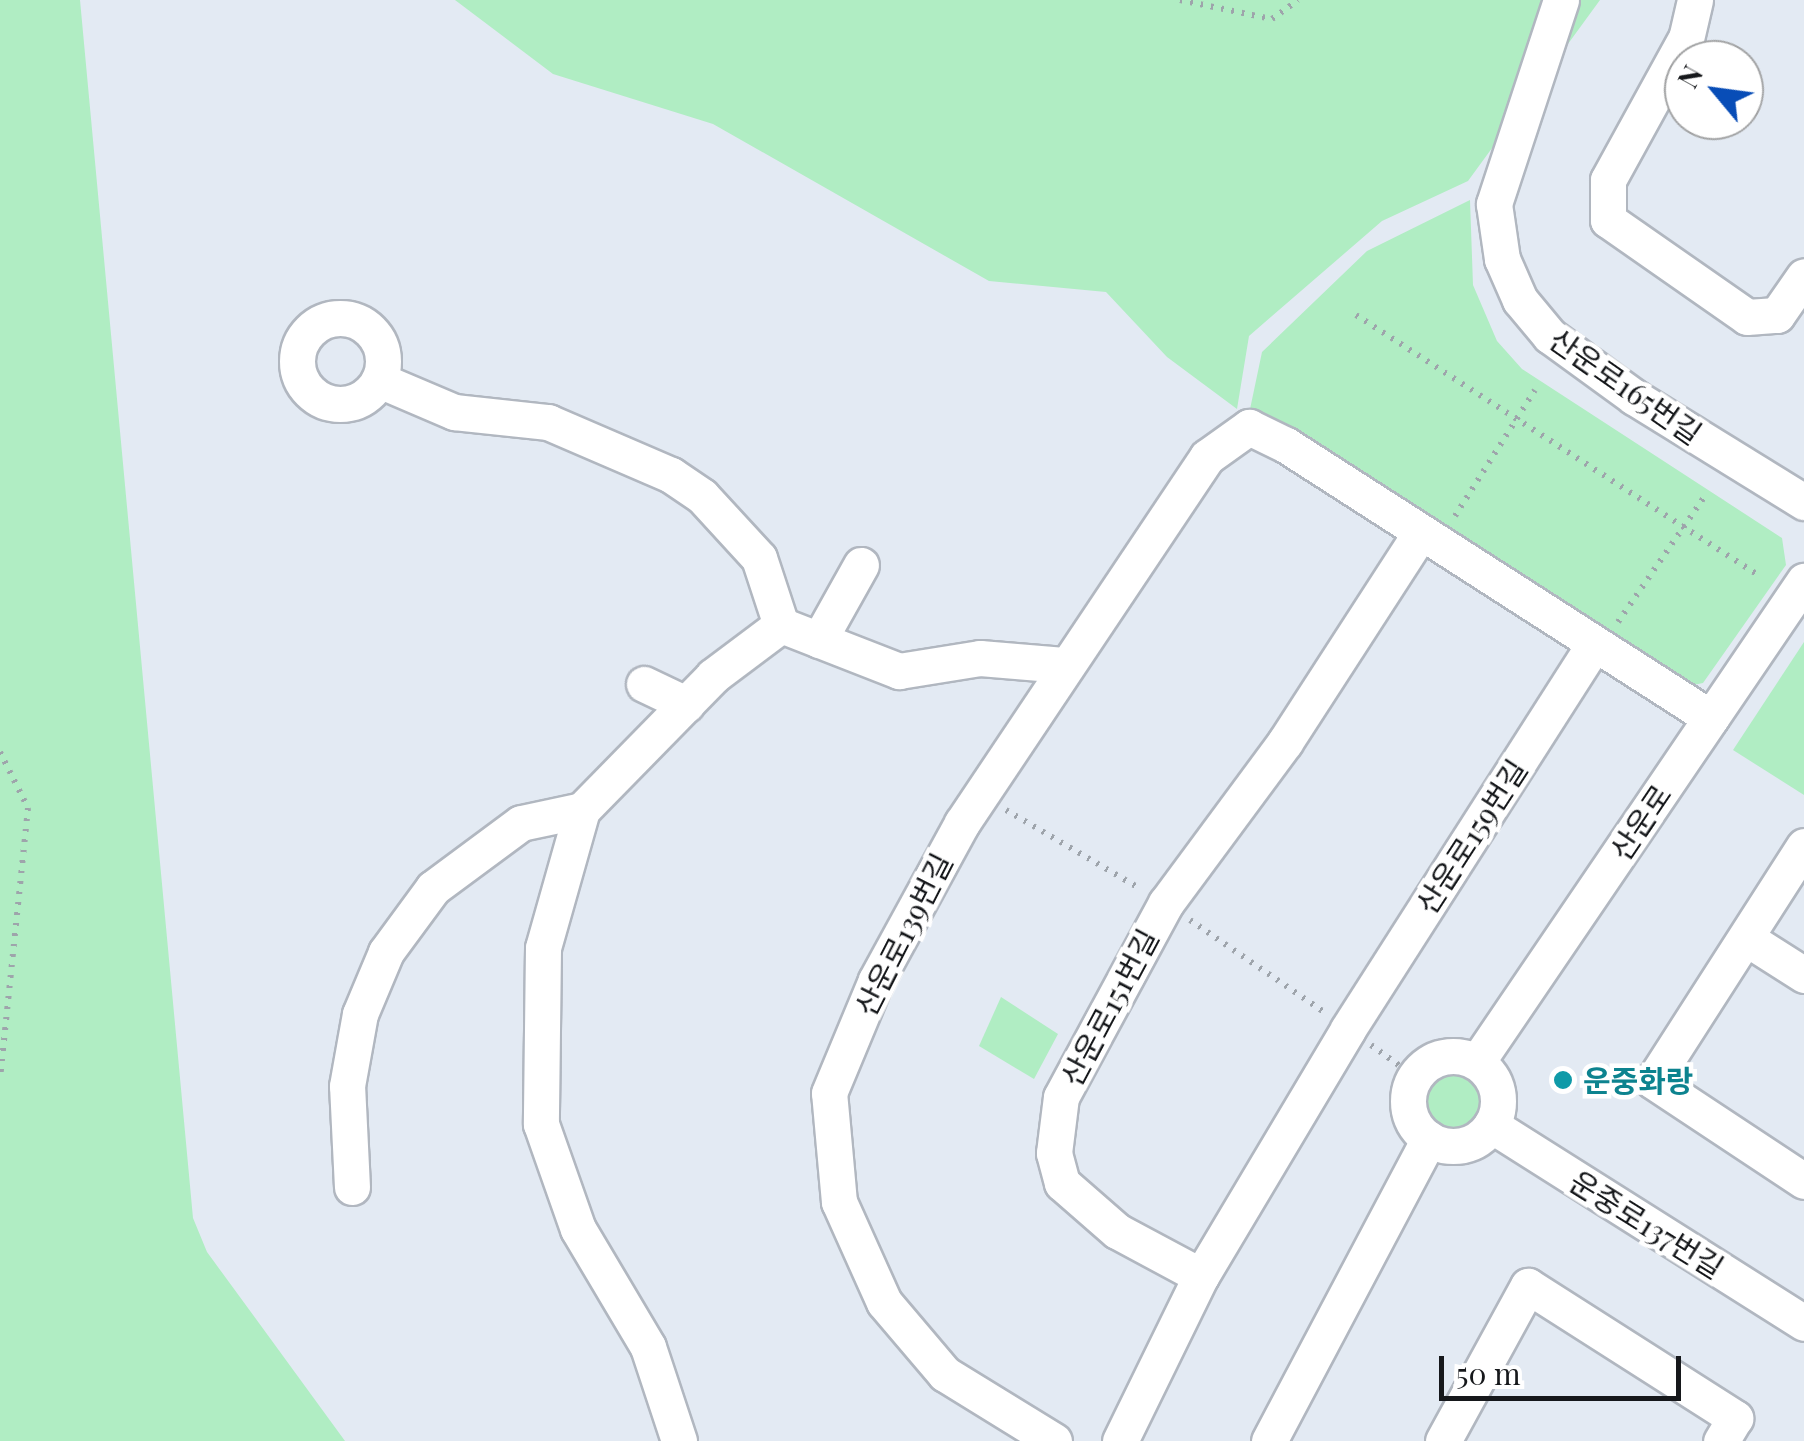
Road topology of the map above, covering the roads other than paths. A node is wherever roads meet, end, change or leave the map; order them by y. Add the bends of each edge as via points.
1 (1561, 0) edge
2 (1694, 0) edge
3 (1804, 276) edge
4 (379, 380) dead end
5 (1804, 502) edge
6 (1434, 530) junction
7 (862, 565) dead end
8 (1804, 582) edge
9 (781, 625) junction
10 (1602, 639) junction
11 (819, 640) junction
12 (1064, 665) junction
13 (644, 684) dead end
14 (686, 704) junction
15 (1711, 718) junction
16 (582, 810) junction
17 (1804, 846) edge
18 (1746, 938) junction
19 (1804, 975) edge
20 (1477, 1062) junction
21 (1491, 1125) junction
22 (1429, 1139) junction
23 (1804, 1181) edge
24 (352, 1187) dead end
25 (1200, 1276) junction
26 (1804, 1323) edge
27 (1447, 1439) edge
28 (678, 1441) edge
29 (1054, 1441) edge
30 (1120, 1441) edge
31 (1269, 1441) edge
32 (1721, 1441) edge

1 - 5 street, 산운로165번길 via 1494,204 1502,259 1520,300 1550,336 1634,397
2 - 3 street via 1686,38 1608,180 1608,220 1747,317 1777,315
4 - 9 street via 454,412 560,411 702,496 760,558
6 - 10 street
6 - 12 street, 산운로139번길 via 1249,427 1207,458
6 - 25 street, 산운로151번길 via 1166,904 1061,1097 1054,1153 1062,1183 1084,1207
7 - 11 street
8 - 15 street, 산운로
9 - 11 street
9 - 14 street
10 - 15 street
10 - 25 street, 산운로159번길 via 1348,1029
11 - 12 street via 899,672 980,658
12 - 29 street, 산운로139번길 via 918,902 828,1093 842,1214 884,1302 945,1374
13 - 14 street
14 - 16 street
15 - 20 street, 산운로
16 - 24 street via 521,823 490,840 370,948 371,980 351,1048 346,1119
16 - 28 street via 543,948 541,1124 578,1230 648,1347
17 - 18 street
18 - 19 street
18 - 23 street via 1653,1080
20 - 21 street via 1495,1084
20 - 22 street via 1436,1059 1414,1077 1410,1118
21 - 22 street via 1470,1143
21 - 26 street, 운중로137번길
22 - 31 street
25 - 30 street
27 - 32 street via 1528,1286 1735,1418

